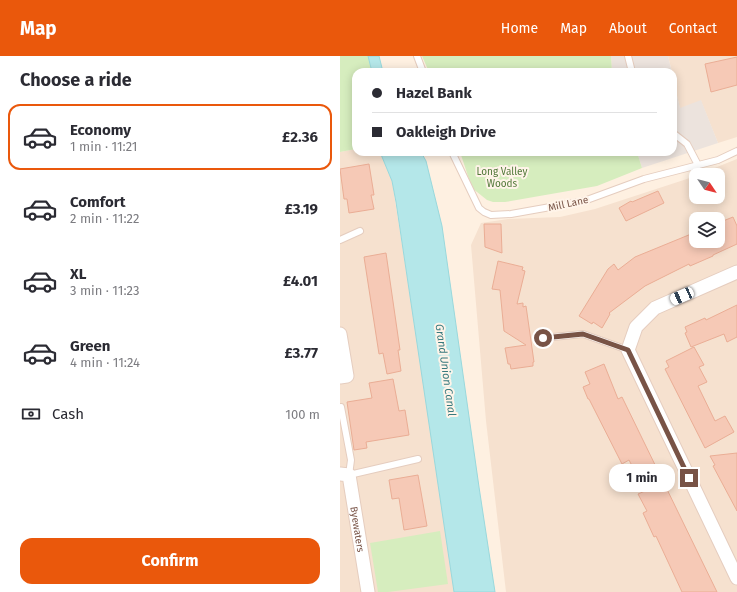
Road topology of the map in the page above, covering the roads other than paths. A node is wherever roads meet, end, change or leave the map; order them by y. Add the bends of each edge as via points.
1 (417, 56) edge
2 (628, 56) edge
3 (422, 68) edge
4 (631, 68) edge
5 (677, 136) edge
6 (737, 151) edge
7 (454, 156) edge
8 (698, 165) junction
9 (360, 231) dead end
10 (340, 240) edge
11 (737, 272) edge
12 (340, 334) edge
13 (543, 338) dead end
14 (628, 350) junction
15 (340, 378) edge
16 (341, 407) edge
17 (418, 459) dead end
18 (344, 474) edge
19 (737, 578) edge
20 (368, 592) edge

1 - 3 lane
2 - 4 lane
5 - 8 lane via 687,144
6 - 8 lane, Mill Lane via 718,160
7 - 8 lane, Mill Lane via 479,208 491,215 584,201 644,179
9 - 10 lane
11 - 14 street via 655,308 636,327
12 - 15 street via 348,376
13 - 14 lane via 583,334
14 - 19 street
16 - 18 lane via 351,460
17 - 18 lane
18 - 20 street, Byewaters

